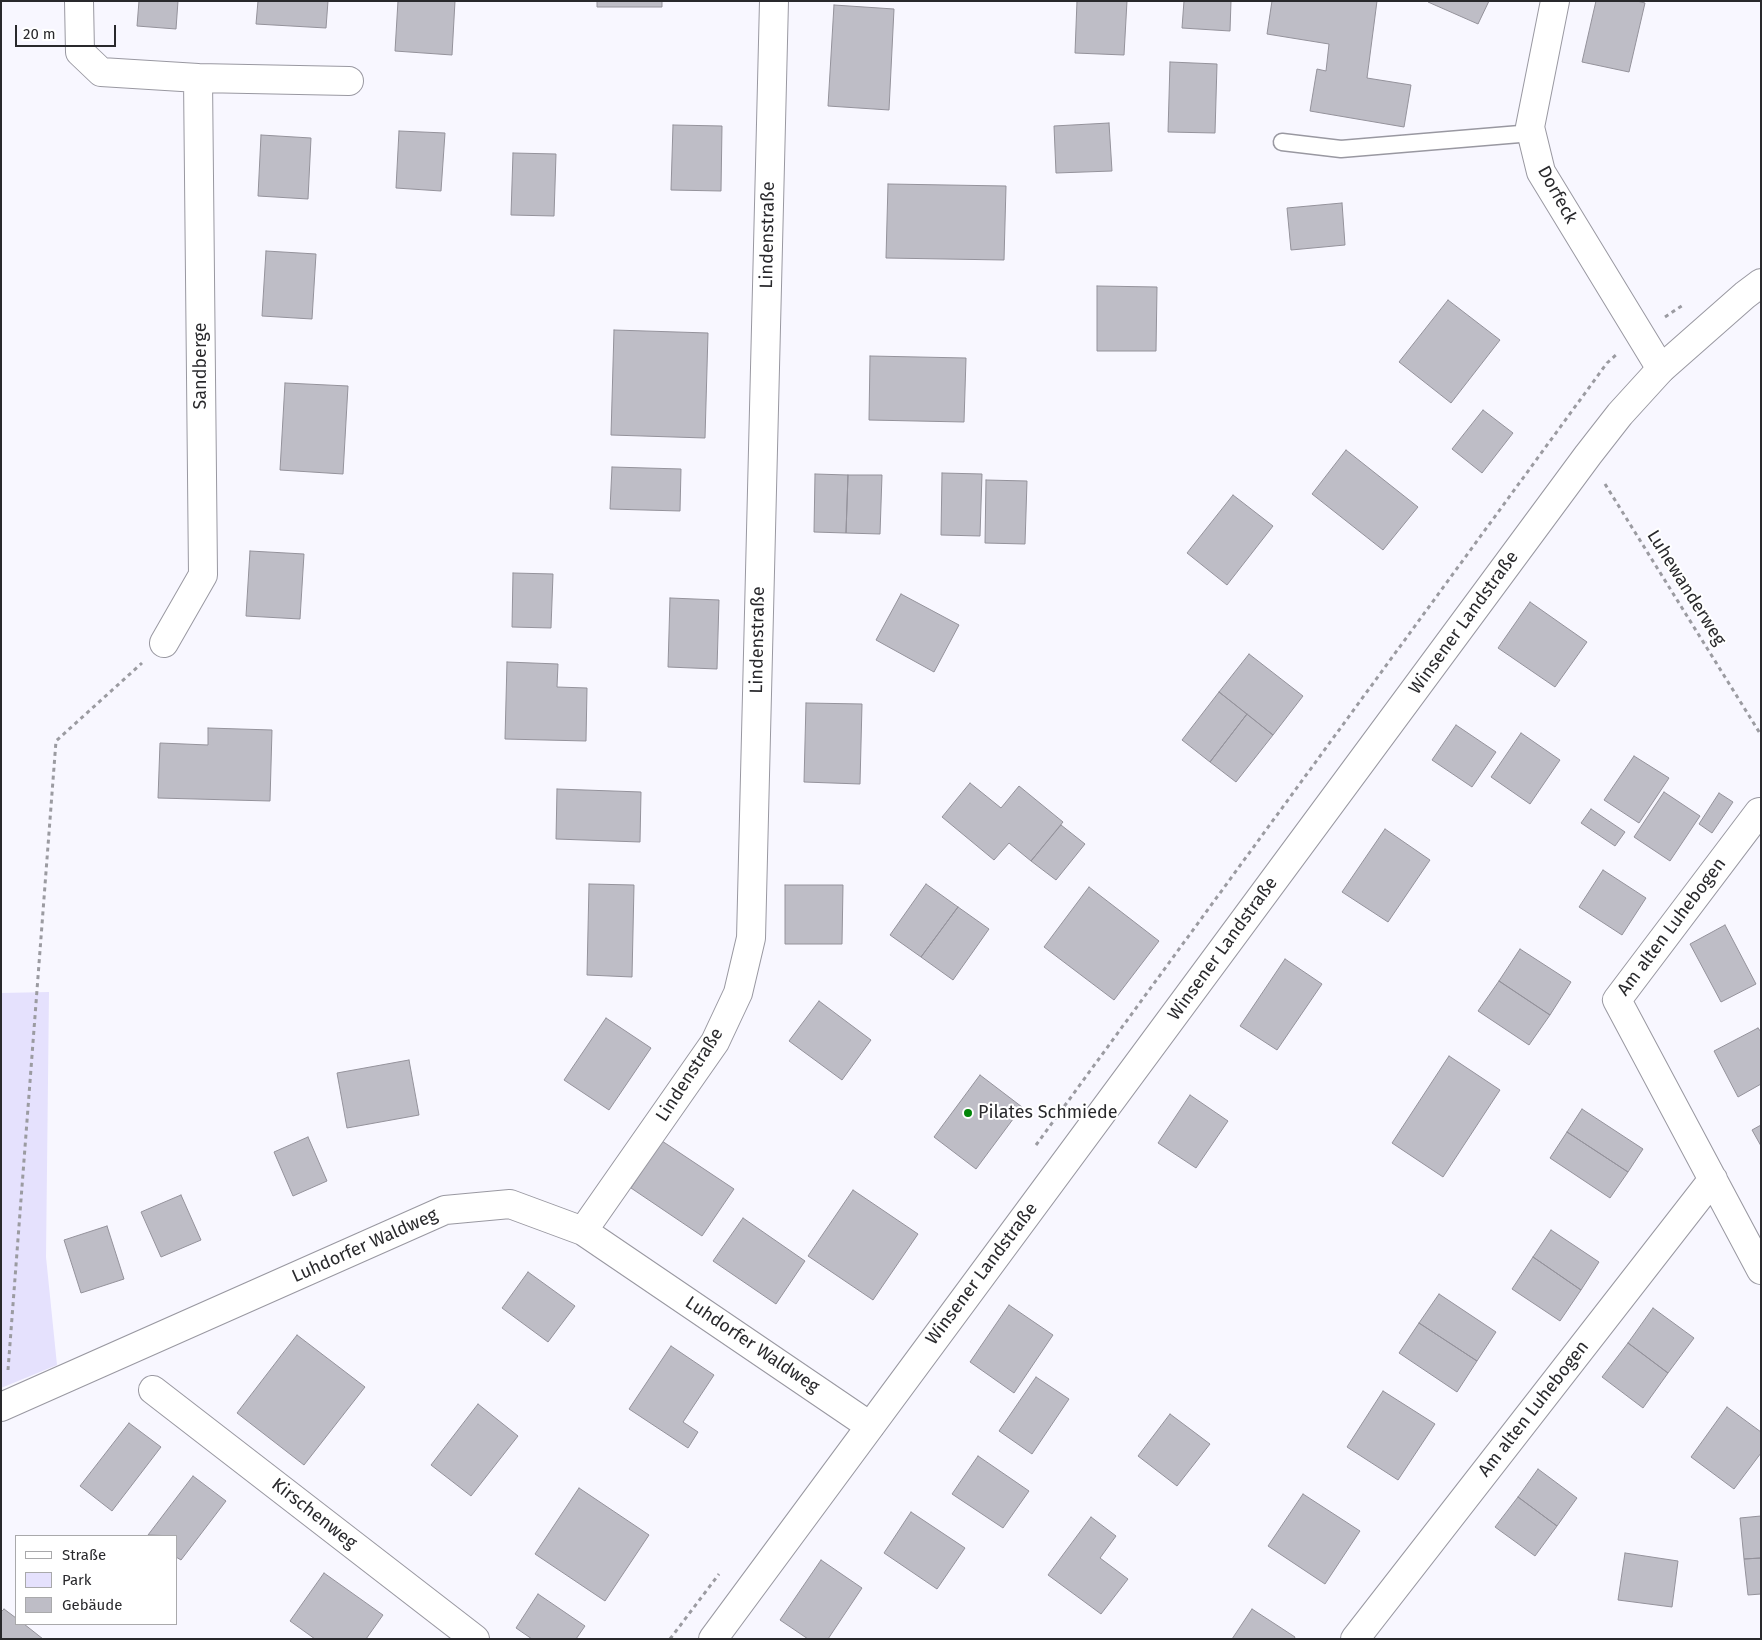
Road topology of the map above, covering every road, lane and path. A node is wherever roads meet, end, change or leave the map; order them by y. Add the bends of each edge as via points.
1 (80, 1) edge
2 (774, 1) edge
3 (1555, 1) edge
4 (198, 78) junction
5 (349, 80) dead end
6 (1532, 133) junction
7 (1282, 142) dead end
8 (1761, 283) edge
9 (1661, 369) junction
10 (1588, 455) junction
11 (164, 643) joint
12 (1761, 734) edge
13 (1759, 812) dead end
14 (1713, 1179) junction
15 (583, 1231) junction
16 (1761, 1270) edge
17 (153, 1390) dead end
18 (3, 1406) edge
19 (870, 1426) junction
20 (475, 1639) edge
21 (713, 1639) edge
22 (1355, 1639) edge

1 - 4 street via 80,52 101,72
2 - 15 street, Lindenstraße via 751,938 738,993 715,1042
3 - 6 street, Dorfeck via 1530,127
4 - 5 street
4 - 11 street, Sandberge via 203,575
6 - 7 lane via 1341,149
6 - 9 street, Dorfeck via 1541,172
8 - 9 street, Winsener Landstraße
9 - 10 street, Winsener Landstraße
10 - 12 path, Luhewanderweg
10 - 19 street, Winsener Landstraße
11 - 18 path via 56,741
13 - 14 street, Am alten Luhebogen via 1617,1000
14 - 16 street, Am alten Luhebogen
14 - 22 street, Am alten Luhebogen
15 - 18 street, Luhdorfer Waldweg via 510,1204 445,1210
15 - 19 street, Luhdorfer Waldweg
17 - 20 street, Kirschenweg
19 - 21 street, Winsener Landstraße

